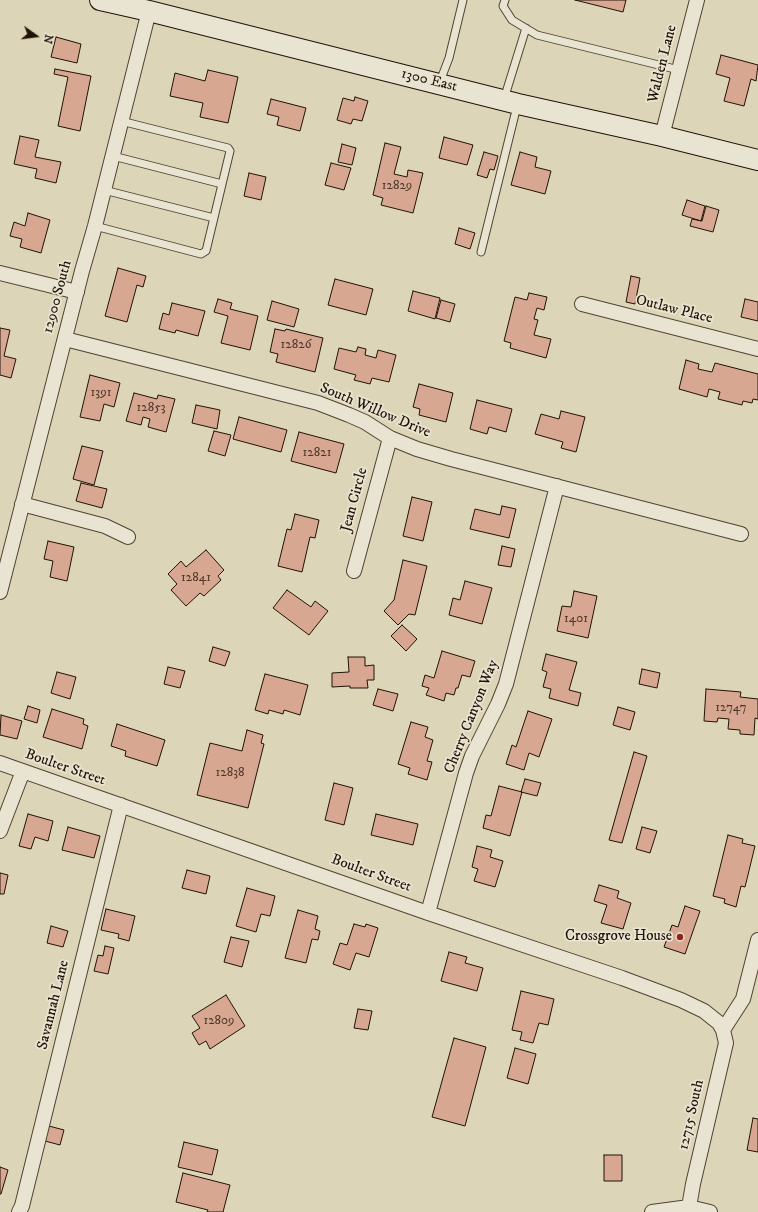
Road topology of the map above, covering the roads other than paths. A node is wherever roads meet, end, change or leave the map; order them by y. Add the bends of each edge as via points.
1 (100, 0) edge
2 (463, 0) edge
3 (505, 0) edge
4 (697, 0) edge
5 (149, 11) junction
6 (526, 28) junction
7 (680, 70) junction
8 (438, 84) junction
9 (511, 102) junction
10 (121, 121) junction
11 (662, 136) junction
12 (113, 156) junction
13 (758, 160) edge
14 (222, 184) junction
15 (104, 190) junction
16 (214, 218) junction
17 (96, 226) junction
18 (481, 252) dead end
19 (0, 273) edge
20 (76, 292) junction
21 (582, 304) dead end
22 (65, 339) junction
23 (758, 349) edge
24 (390, 438) junction
25 (557, 486) junction
26 (22, 504) junction
27 (741, 534) dead end
28 (128, 537) dead end
29 (354, 571) dead end
30 (1, 584) edge
31 (0, 763) edge
32 (22, 771) junction
33 (120, 805) junction
34 (0, 831) edge
35 (428, 912) junction
36 (758, 940) edge
37 (723, 1030) junction
38 (689, 1207) junction
39 (19, 1212) edge
40 (652, 1212) edge
41 (710, 1212) edge

1 - 5 main road, 1300 East
2 - 8 lane via 449,58
3 - 6 lane via 503,6 512,20
4 - 7 street, Walden Lane
5 - 8 main road, 1300 East
5 - 10 street, 12900 South
6 - 7 lane via 537,35
6 - 9 lane
7 - 11 street, Walden Lane
8 - 9 main road, 1300 East
9 - 11 main road, 1300 East
9 - 18 lane
10 - 12 street, 12900 South
10 - 14 lane via 228,148 230,151
11 - 13 main road, 1300 East
12 - 14 lane
12 - 15 street, 12900 South
14 - 16 lane
15 - 16 lane
15 - 17 street, 12900 South
16 - 17 lane via 206,251 201,254
17 - 20 street, 12900 South
19 - 20 street
20 - 22 street, 12900 South
21 - 23 street, Outlaw Place
22 - 24 street, South Willow Drive via 318,403 364,422
22 - 26 street, 12900 South
24 - 25 street, South Willow Drive via 412,448
24 - 29 street, Jean Circle
25 - 27 street, South Willow Drive
25 - 35 street, Cherry Canyon Way via 506,684 466,773
26 - 28 street via 105,526
26 - 30 street, 12900 South
31 - 32 street, Boulter Street
32 - 33 street, Boulter Street
32 - 34 street
33 - 35 street, Boulter Street
33 - 39 street, Savannah Lane
35 - 37 street, Boulter Street via 681,1000 704,1011 715,1019
36 - 37 street via 743,999
37 - 38 street, 12715 South via 726,1043 723,1059
38 - 40 street
38 - 41 street

